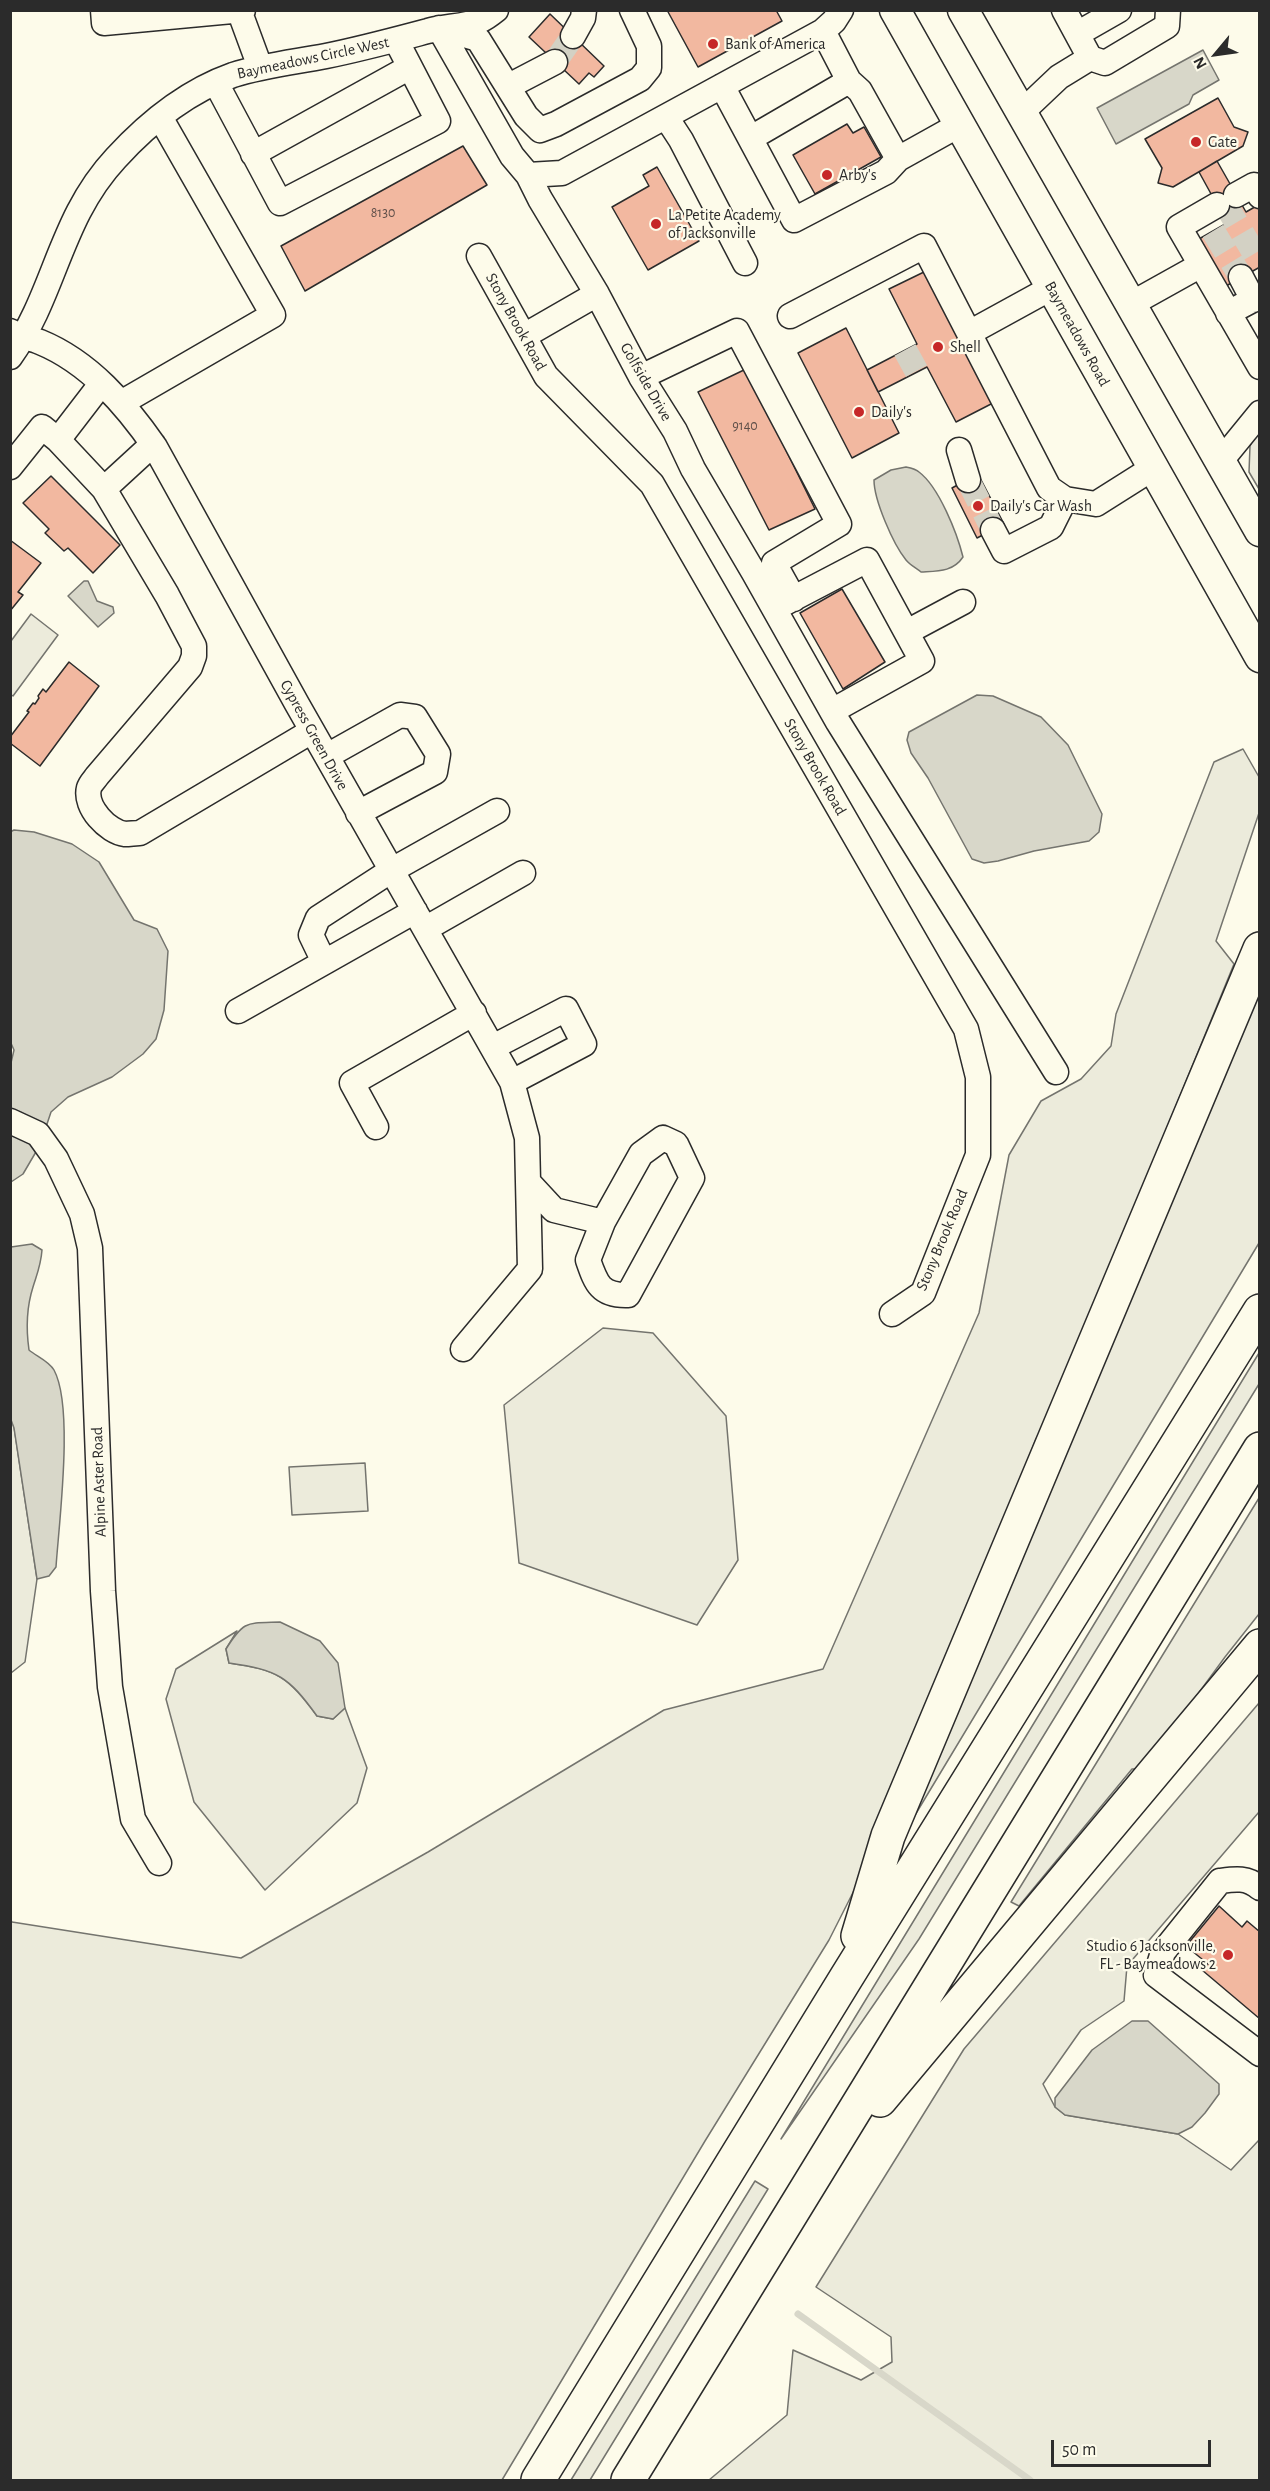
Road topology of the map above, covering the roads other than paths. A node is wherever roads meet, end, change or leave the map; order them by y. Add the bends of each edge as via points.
1 (103, 10) edge
2 (496, 10) edge
3 (584, 10) edge
4 (632, 10) edge
5 (841, 10) edge
6 (895, 10) edge
7 (963, 10) edge
8 (1064, 10) edge
9 (1119, 10) edge
10 (1168, 10) edge
11 (240, 11) edge
12 (446, 19) edge
13 (823, 31) junction
14 (1077, 34) junction
15 (573, 36) tunnel mouth
16 (396, 40) junction
17 (1090, 58) junction
18 (555, 62) tunnel mouth
19 (260, 67) junction
20 (410, 67) junction
21 (216, 83) junction
22 (509, 86) junction
23 (722, 86) junction
24 (855, 86) junction
25 (1022, 112) junction
26 (160, 117) junction
27 (666, 117) junction
28 (959, 124) junction
29 (751, 138) junction
30 (253, 154) junction
31 (898, 159) junction
32 (528, 175) junction
33 (1226, 208) edge
34 (479, 256) dead end
35 (745, 263) dead end
36 (1201, 265) junction
37 (1241, 278) tunnel mouth
38 (1051, 288) junction
39 (597, 294) junction
40 (1256, 298) edge
41 (1131, 304) junction
42 (1228, 313) junction
43 (790, 316) dead end
44 (969, 333) junction
45 (524, 336) junction
46 (15, 342) edge
47 (1259, 365) edge
48 (641, 377) junction
49 (101, 384) junction
50 (121, 403) junction
51 (1260, 412) edge
52 (57, 440) junction
53 (153, 444) junction
54 (958, 450) dead end
55 (1220, 462) junction
56 (10, 467) edge
57 (1153, 468) junction
58 (968, 480) tunnel mouth
59 (104, 489) junction
60 (1065, 500) junction
61 (993, 530) tunnel mouth
62 (1260, 531) edge
63 (764, 568) junction
64 (963, 602) dead end
65 (784, 604) junction
66 (908, 632) junction
67 (1260, 657) edge
68 (832, 711) junction
69 (312, 731) junction
70 (327, 756) junction
71 (497, 811) dead end
72 (358, 813) junction
73 (392, 870) junction
74 (524, 873) dead end
75 (420, 920) junction
76 (1260, 949) edge
77 (324, 962) junction
78 (238, 1011) dead end
79 (474, 1013) junction
80 (493, 1047) junction
81 (1056, 1072) dead end
82 (512, 1082) junction
83 (10, 1121) edge
84 (376, 1127) dead end
85 (529, 1183) junction
86 (603, 1222) junction
87 (1260, 1311) edge
88 (892, 1314) dead end
89 (464, 1349) dead end
90 (1260, 1449) edge
91 (1260, 1646) edge
92 (159, 1863) dead end
93 (1260, 1888) edge
94 (846, 1978) junction
95 (1260, 2054) edge
96 (808, 2186) junction
97 (538, 2481) edge
98 (627, 2481) edge

1 - 11 street via 104,23
2 - 12 street, Baymeadows Circle West via 480,21
3 - 15 street
4 - 22 street via 649,46 649,68 640,79 540,130 526,116
5 - 13 street
6 - 28 main road, Baymeadows Road
7 - 25 main road
8 - 14 street
9 - 14 street
10 - 17 street via 1167,26 1105,63
11 - 19 street
12 - 16 street, Baymeadows Circle West
12 - 22 street via 478,39
12 - 32 street, Golfside Drive via 512,156
13 - 23 street
13 - 24 street
14 - 17 street
16 - 19 street, Baymeadows Circle West
16 - 20 street
17 - 25 street via 1059,76
18 - 22 street
19 - 21 street, Baymeadows Circle West
20 - 30 street
20 - 30 street via 438,121 280,203
21 - 26 street, Baymeadows Circle West
21 - 30 street
23 - 27 street
23 - 29 street
24 - 29 street
24 - 31 street
25 - 41 main road
26 - 46 street, Baymeadows Circle West via 114,159 79,208 38,309
26 - 50 street via 273,315
27 - 32 street via 562,173
27 - 35 street
28 - 31 street
28 - 38 main road, Baymeadows Road
29 - 31 street via 794,220 886,172
32 - 39 street, Golfside Drive
33 - 36 street via 1179,227
34 - 45 street, Stony Brook Road
36 - 41 street
36 - 42 street
37 - 40 street
38 - 44 street
38 - 57 main road, Baymeadows Road
39 - 45 street
39 - 48 street, Golfside Drive
40 - 42 street
41 - 55 main road
42 - 47 street
43 - 44 street via 924,246
44 - 60 street via 1049,488
45 - 88 street, Stony Brook Road via 546,376 652,484 966,1029 978,1077 978,1155 922,1293
46 - 49 street, Cypress Green Drive via 40,342 76,363
48 - 63 street, Golfside Drive via 675,431 693,469
48 - 63 street via 737,331 839,525
49 - 50 street, Cypress Green Drive
49 - 52 street
50 - 53 street, Cypress Green Drive
51 - 55 street
52 - 56 street via 42,427
52 - 59 street
53 - 59 street
53 - 69 street, Cypress Green Drive
54 - 58 street
55 - 62 main road
57 - 60 street via 1096,504
57 - 67 main road, Baymeadows Road
59 - 69 street via 194,646 190,667 89,788 92,805 105,825 124,834 140,833
60 - 61 street via 1051,527 1004,552
63 - 65 street, Golfside Drive
64 - 66 street
65 - 66 street via 867,560
65 - 68 street, Golfside Drive
66 - 68 street via 922,661
68 - 81 street, Golfside Drive
69 - 70 street, Cypress Green Drive
70 - 72 street, Cypress Green Drive
70 - 72 street via 400,715 416,717 438,754 435,772
71 - 73 street
72 - 73 street, Cypress Green Drive
73 - 75 street, Cypress Green Drive
73 - 77 street via 318,918 311,935
74 - 75 street
75 - 77 street
75 - 79 street, Cypress Green Drive
76 - 94 highway via 888,1836
77 - 78 street
79 - 80 street, Cypress Green Drive
79 - 84 street via 352,1083
80 - 82 street, Cypress Green Drive
80 - 82 street via 566,1009 584,1044
82 - 85 street, Cypress Green Drive via 527,1138
83 - 92 street, Alpine Aster Road via 38,1134 56,1159 82,1214 90,1248 110,1687 134,1819
85 - 86 street via 554,1209
85 - 89 street, Cypress Green Drive via 530,1269
86 - 86 street via 640,1154 663,1138 676,1144 692,1178 628,1294 614,1296 597,1284 588,1260
87 - 94 highway
90 - 96 highway
91 - 96 highway
93 - 95 street via 1236,1878 1220,1881 1163,1952 1156,1975
94 - 97 highway
96 - 98 highway

